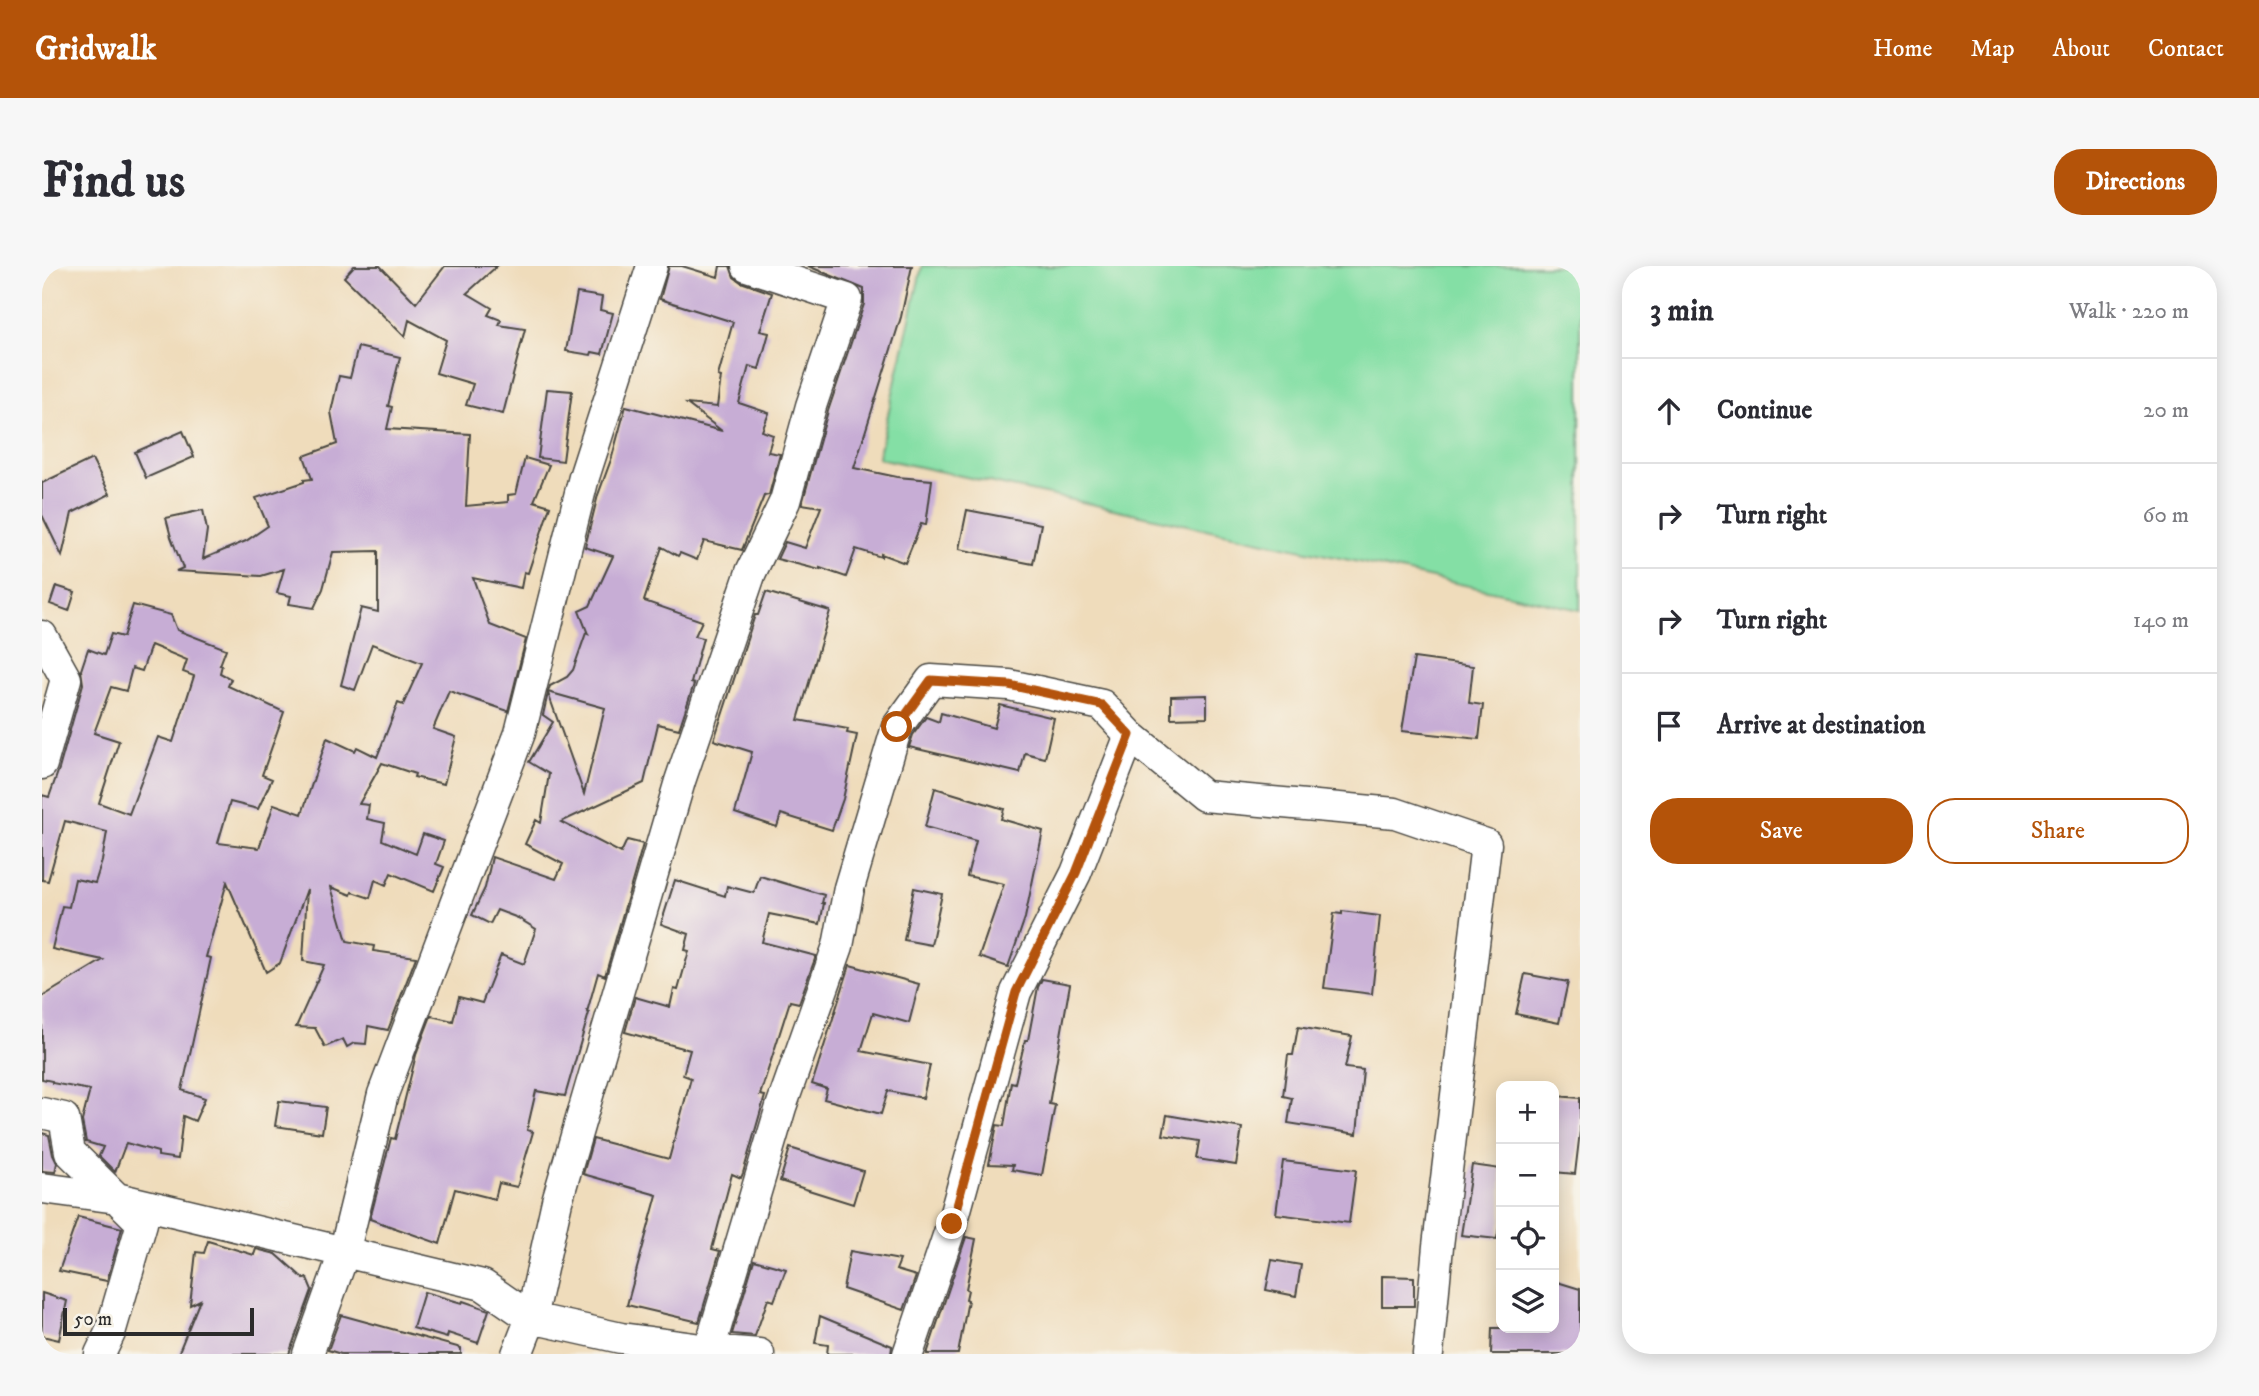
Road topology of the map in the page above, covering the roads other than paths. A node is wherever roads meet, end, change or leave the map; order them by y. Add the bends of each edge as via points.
1 (652, 266) edge
2 (747, 266) edge
3 (42, 636) edge
4 (1130, 735) junction
5 (42, 764) edge
6 (42, 1113) edge
7 (42, 1188) edge
8 (117, 1198) junction
9 (344, 1253) junction
10 (531, 1318) junction
11 (709, 1352) edge
12 (100, 1354) edge
13 (308, 1354) edge
14 (517, 1354) edge
15 (759, 1354) edge
16 (908, 1354) edge
17 (1428, 1354) edge

1 - 9 street via 584,477 520,733 383,1094
2 - 10 street via 847,299 785,501 751,572 680,781 557,1201
3 - 5 street via 66,679
4 - 11 street via 1102,705 1009,685 931,680 897,727 849,888 838,946 781,1107
4 - 16 street via 1076,873 1016,992 952,1224
4 - 17 street via 1204,796 1395,813 1486,844
6 - 8 street via 64,1118 70,1152
7 - 8 street
8 - 9 street
8 - 12 street via 142,1223
9 - 10 street via 483,1285
9 - 13 street
10 - 11 street
10 - 14 street
11 - 15 street

